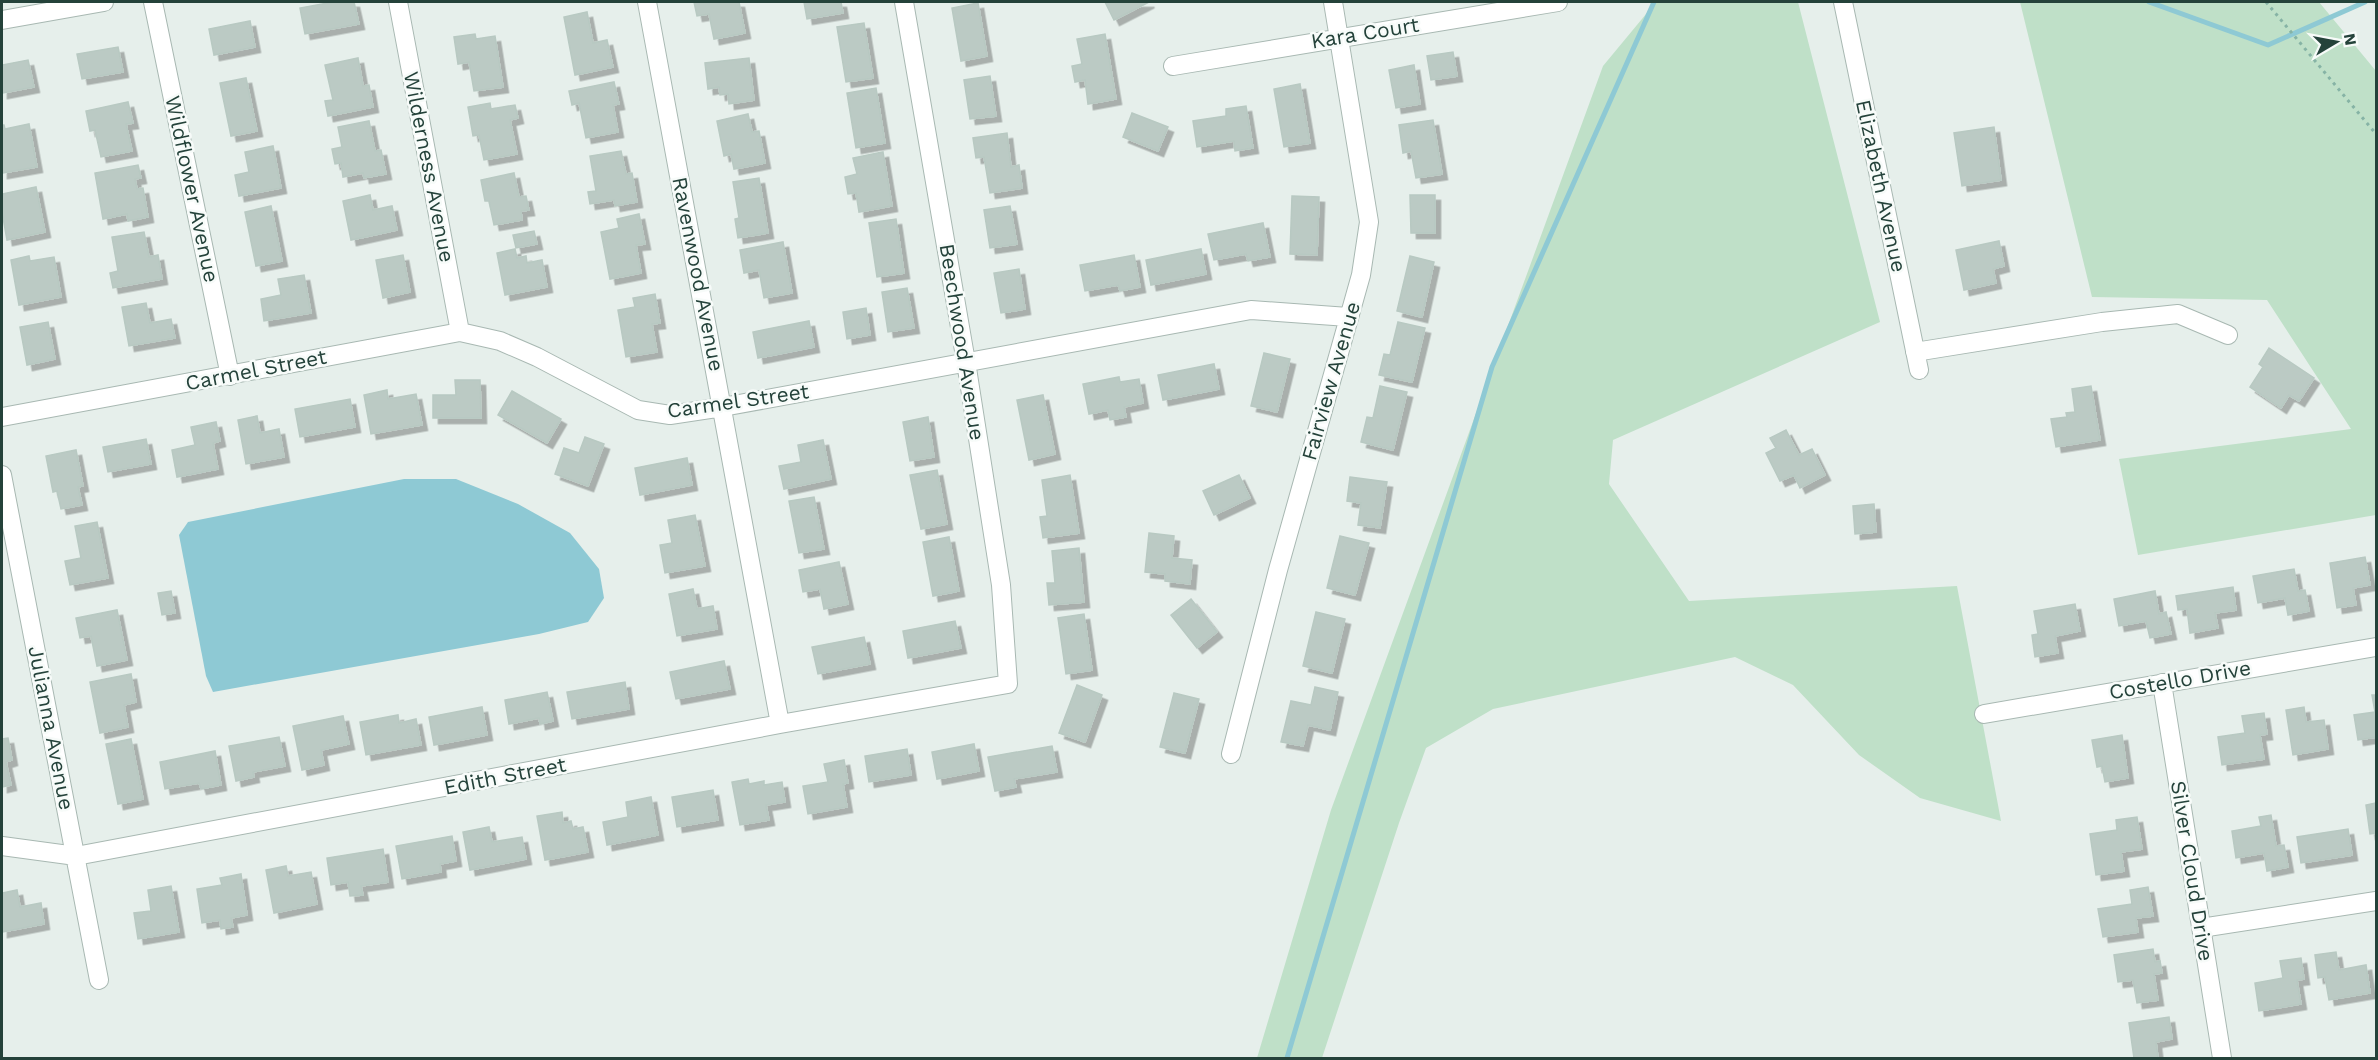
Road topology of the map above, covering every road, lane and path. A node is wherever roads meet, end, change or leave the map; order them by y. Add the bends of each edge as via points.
1 (104, 2) edge
2 (153, 2) edge
3 (398, 2) edge
4 (647, 2) edge
5 (904, 2) edge
6 (1333, 2) edge
7 (1558, 2) edge
8 (1843, 2) edge
9 (2266, 2) edge
10 (2, 20) edge
11 (1339, 37) junction
12 (1173, 66) dead end
13 (2376, 134) edge
14 (1348, 317) junction
15 (460, 332) junction
16 (2228, 335) dead end
17 (966, 362) junction
18 (230, 376) junction
19 (723, 407) junction
20 (2, 417) edge
21 (2, 475) edge
22 (2376, 647) edge
23 (2162, 683) junction
24 (1008, 684) joint
25 (1983, 714) dead end
26 (780, 724) junction
27 (1231, 754) dead end
28 (2, 846) edge
29 (76, 856) junction
30 (2376, 901) edge
31 (2201, 928) junction
32 (99, 980) dead end
33 (2222, 1059) edge

1 - 10 street
2 - 18 street, Wildflower Avenue
3 - 15 street, Wilderness Avenue
4 - 19 street, Ravenwood Avenue
5 - 17 street, Beechwood Avenue
6 - 11 street, Fairview Avenue
7 - 11 street, Kara Court
8 - 16 street, Elizabeth Avenue via 1917,361 2102,322 2178,314
9 - 13 path
11 - 12 street, Kara Court
11 - 14 street, Fairview Avenue via 1369,222 1361,275
14 - 17 street, Carmel Street via 1251,310
14 - 27 street, Fairview Avenue
15 - 18 street, Carmel Street
15 - 19 street, Carmel Street via 500,341 537,357 638,410 670,415
17 - 19 street, Carmel Street
17 - 24 street, Beechwood Avenue via 1001,585
18 - 20 street, Carmel Street
19 - 26 street, Ravenwood Avenue
21 - 29 street, Julianna Avenue
22 - 23 street, Costello Drive
23 - 25 street, Costello Drive
23 - 31 street, Silver Cloud Drive
24 - 26 street, Edith Street
26 - 29 street, Edith Street
28 - 29 street, Edith Street
29 - 32 street, Julianna Avenue
30 - 31 street
31 - 33 street, Silver Cloud Drive

